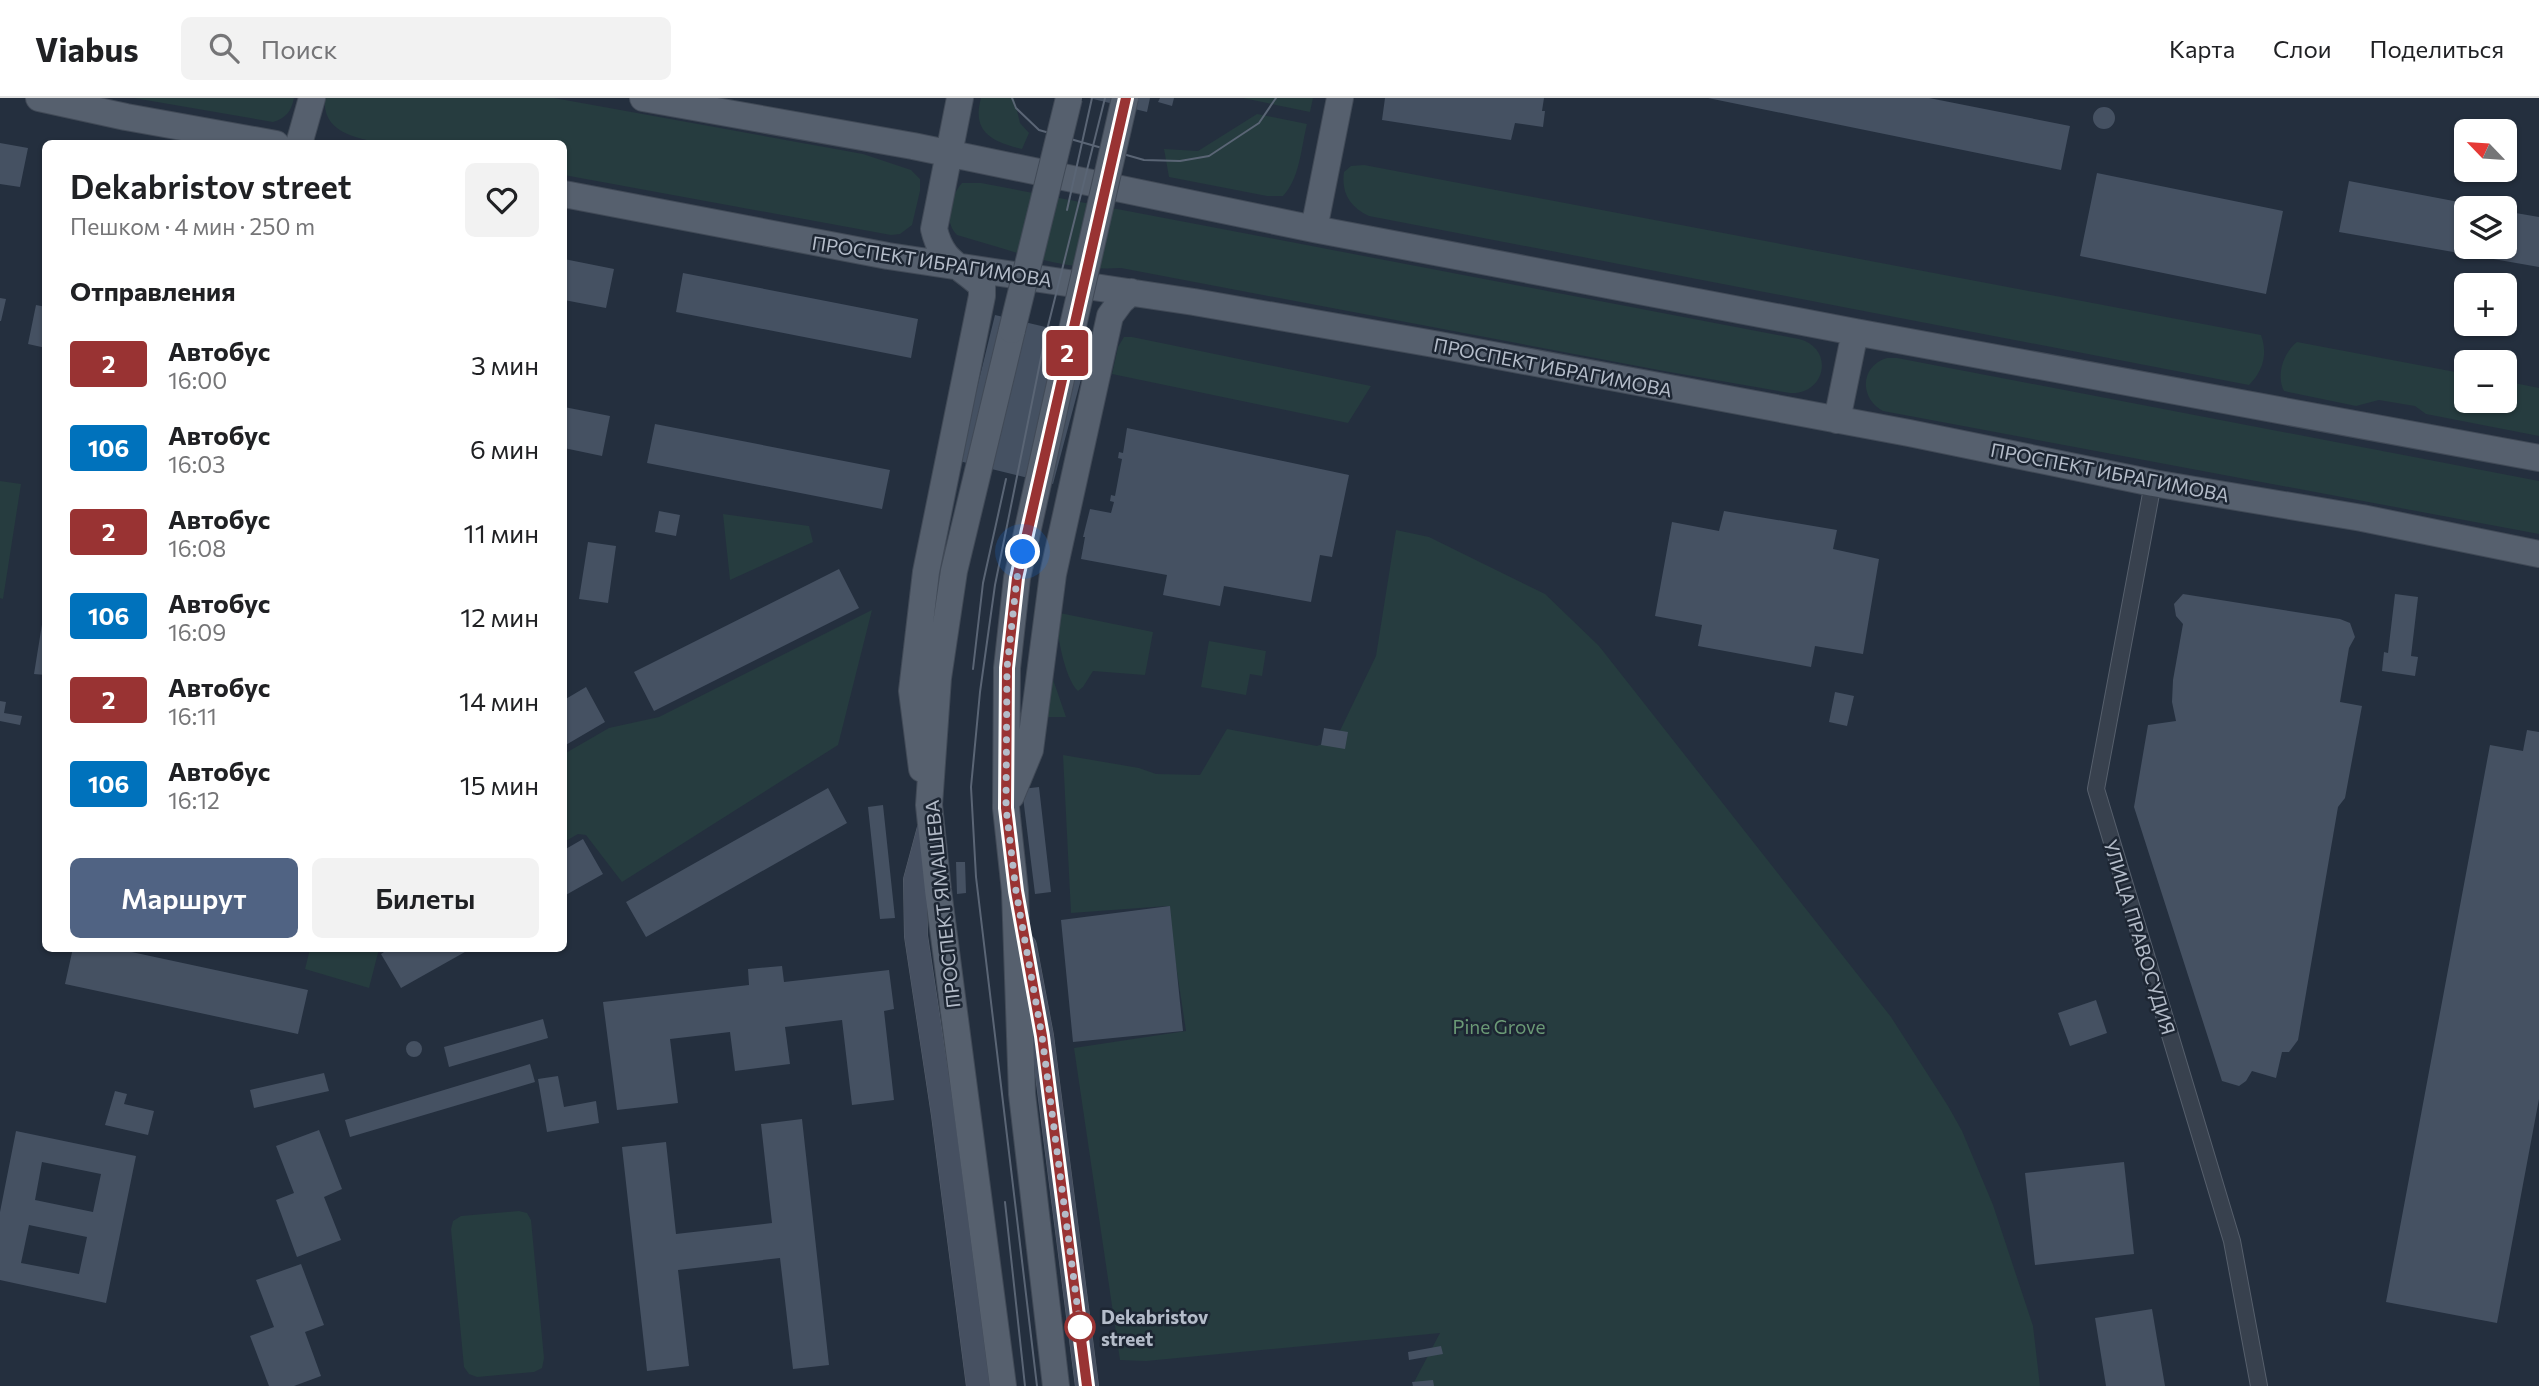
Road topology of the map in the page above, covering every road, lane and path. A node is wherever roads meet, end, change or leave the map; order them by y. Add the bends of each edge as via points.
1 (39, 98) edge
2 (312, 98) edge
3 (643, 98) edge
4 (960, 98) edge
5 (1069, 98) edge
6 (1125, 98) edge
7 (1340, 98) edge
8 (254, 140) edge
9 (300, 140) edge
10 (949, 154) junction
11 (567, 195) edge
12 (1314, 229) junction
13 (958, 267) junction
14 (1131, 292) junction
15 (1855, 332) junction
16 (1837, 420) junction
17 (2539, 458) edge
18 (2153, 483) junction
19 (2539, 554) edge
20 (1006, 808) junction
21 (929, 815) junction
22 (1016, 891) junction
23 (978, 1386) edge
24 (1003, 1386) edge
25 (1056, 1386) edge
26 (1087, 1386) edge
27 (2259, 1386) edge

1 - 8 main road
2 - 9 main road
3 - 10 main road
4 - 10 main road
5 - 21 main road, ПРОСПЕКТ ЯМАШЕВА, bridge via 954,572 938,678
6 - 20 main road, bridge via 1017,578 1007,668
7 - 12 main road
10 - 12 main road
10 - 13 main road via 934,229 937,245
11 - 13 main road, ПРОСПЕКТ ИБРАГИМОВА
12 - 15 main road
13 - 14 main road, ПРОСПЕКТ ИБРАГИМОВА
13 - 21 main road via 982,286 982,296 926,572 912,691
14 - 16 main road, ПРОСПЕКТ ИБРАГИМОВА
14 - 20 main road via 1110,316 1053,574 1030,750
15 - 16 main road
15 - 17 main road
16 - 18 main road, ПРОСПЕКТ ИБРАГИМОВА
18 - 19 main road, ПРОСПЕКТ ИБРАГИМОВА
18 - 27 street, УЛИЦА ПРАВОСУДИЯ via 2096,789 2232,1241
20 - 22 main road
21 - 23 main road via 915,880 916,936
21 - 24 main road, ПРОСПЕКТ ЯМАШЕВА
22 - 25 main road via 1022,1094
22 - 26 main road via 1042,1036

